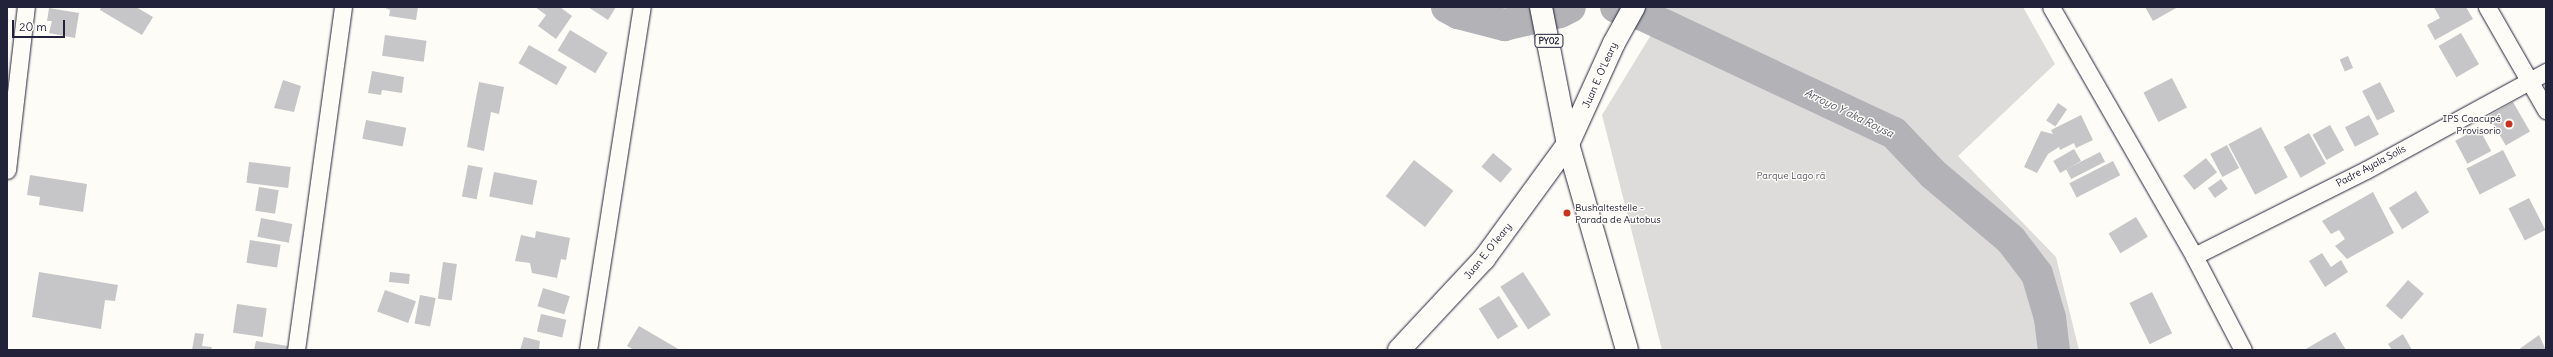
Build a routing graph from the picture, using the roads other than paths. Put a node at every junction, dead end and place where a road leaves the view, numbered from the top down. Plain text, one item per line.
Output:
1 (26, 7) edge
2 (343, 7) edge
3 (642, 7) edge
4 (1541, 7) edge
5 (1634, 7) edge
6 (2051, 7) edge
7 (2488, 7) edge
8 (2546, 72) edge
9 (2528, 82) junction
10 (2546, 110) edge
11 (10, 115) edge
12 (1568, 144) junction
13 (7, 170) edge
14 (2194, 256) junction
15 (296, 350) edge
16 (588, 350) edge
17 (1399, 350) edge
18 (1626, 350) edge
19 (2243, 350) edge

1 - 11 street
2 - 15 street
3 - 16 street
4 - 12 street, PY02
5 - 12 street, Juan E. O'Leary
6 - 14 street
7 - 9 street
8 - 9 street, Padre Ayala Solís
9 - 10 street
9 - 14 street, Padre Ayala Solís
11 - 13 street
12 - 17 street, Juan E. O´leary
12 - 18 street, PY02
14 - 19 street

